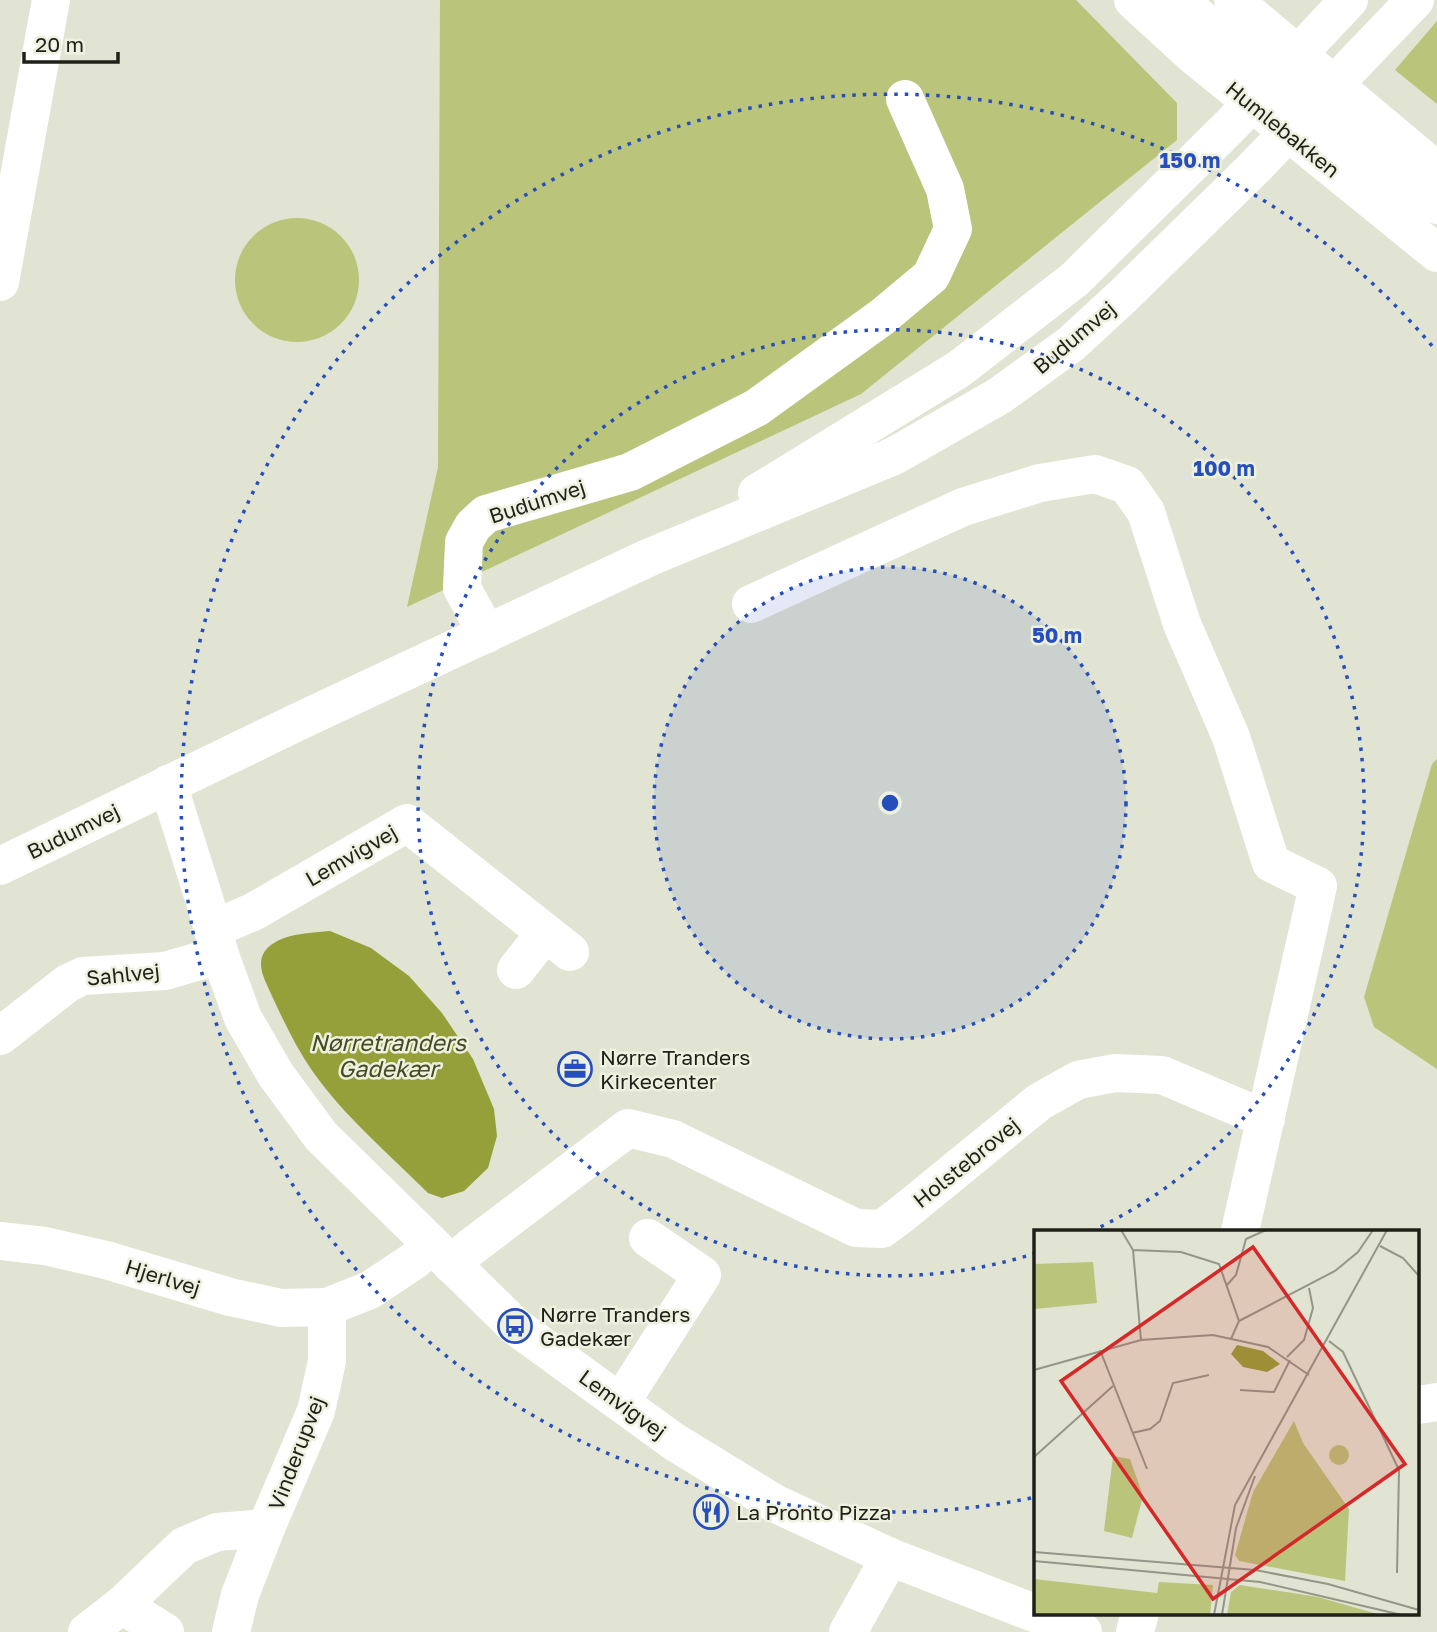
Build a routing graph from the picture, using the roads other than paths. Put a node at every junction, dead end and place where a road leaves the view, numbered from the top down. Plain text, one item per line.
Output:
1 (51, 0) edge
2 (1133, 0) edge
3 (1179, 0) edge
4 (1233, 0) edge
5 (1349, 0) edge
6 (1415, 0) edge
7 (1275, 79) junction
8 (1334, 85) junction
9 (905, 99) dead end
10 (1297, 124) junction
11 (1437, 171) edge
12 (1437, 205) edge
13 (1437, 253) edge
14 (0, 282) edge
15 (650, 558) junction
16 (751, 604) dead end
17 (487, 634) junction
18 (168, 784) junction
19 (0, 866) edge
20 (217, 942) junction
21 (516, 970) dead end
22 (0, 1036) edge
23 (1266, 1119) junction
24 (1240, 1230) edge
25 (648, 1238) dead end
26 (0, 1241) edge
27 (441, 1255) junction
28 (327, 1307) junction
29 (621, 1402) junction
30 (266, 1528) junction
31 (890, 1557) junction
32 (122, 1605) junction
33 (1034, 1613) edge
34 (1037, 1614) edge
35 (1140, 1614) edge
36 (88, 1632) edge
37 (165, 1632) edge
38 (231, 1632) edge
39 (848, 1632) edge
40 (1083, 1632) edge
41 (1135, 1632) edge

1 - 14 street
2 - 7 street, Humlebakken
3 - 7 street
4 - 7 street, Humlebakken
5 - 7 street, Budumvej
6 - 8 street, Budumvej
7 - 8 street, Humlebakken
7 - 10 street, Humlebakken
7 - 15 street, Budumvej
8 - 10 street, Budumvej
8 - 11 street, Humlebakken
9 - 17 street, Budumvej
10 - 12 street
10 - 13 street, Humlebakken
10 - 15 street, Budumvej
15 - 17 street, Budumvej
16 - 23 street
17 - 18 street, Budumvej
18 - 19 street, Budumvej
18 - 20 street, Lemvigvej
20 - 21 street, Lemvigvej
20 - 22 street, Sahlvej
20 - 27 street, Lemvigvej
23 - 24 street
23 - 27 street, Holstebrovej
25 - 29 street
26 - 28 street, Hjerlvej
27 - 28 street
27 - 29 street, Lemvigvej
28 - 30 street, Vinderupvej
29 - 31 street, Lemvigvej
30 - 32 street
30 - 38 street, Vinderupvej
31 - 33 street, Lemvigvej
31 - 39 street
32 - 36 street
32 - 37 street
34 - 40 street, Lemvigvej
35 - 41 street

